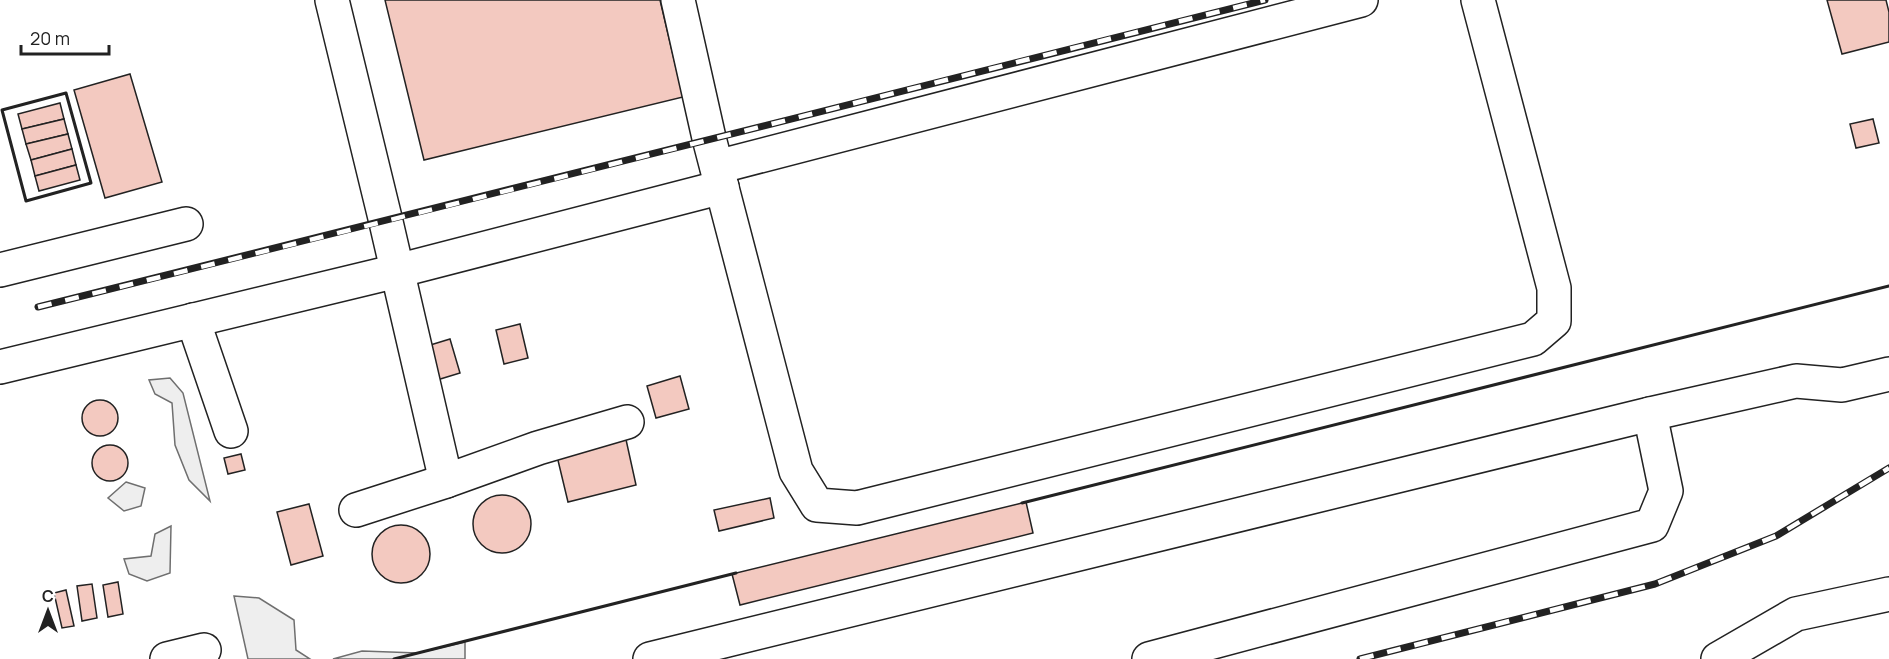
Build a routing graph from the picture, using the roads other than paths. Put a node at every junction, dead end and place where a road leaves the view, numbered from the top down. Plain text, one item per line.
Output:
1 (332, 0) edge
2 (678, 0) edge
3 (1361, 0) edge
4 (1478, 0) edge
5 (720, 177) junction
6 (186, 224) dead end
7 (0, 270) edge
8 (397, 270) junction
9 (194, 320) junction
10 (0, 367) edge
11 (1889, 374) edge
12 (1650, 414) junction
13 (627, 422) dead end
14 (231, 431) dead end
15 (446, 481) junction
16 (356, 510) dead end
17 (1889, 594) edge
18 (204, 650) dead end
19 (167, 659) edge
20 (650, 659) edge
21 (1149, 659) edge
22 (1718, 659) edge

1 - 8 lane
2 - 5 lane
3 - 5 lane
4 - 5 lane
5 - 8 lane
6 - 7 lane
8 - 9 lane
8 - 15 lane
9 - 10 lane
9 - 14 lane
11 - 12 lane
12 - 20 lane
12 - 21 lane
13 - 15 lane
15 - 16 lane
17 - 22 lane
18 - 19 lane

